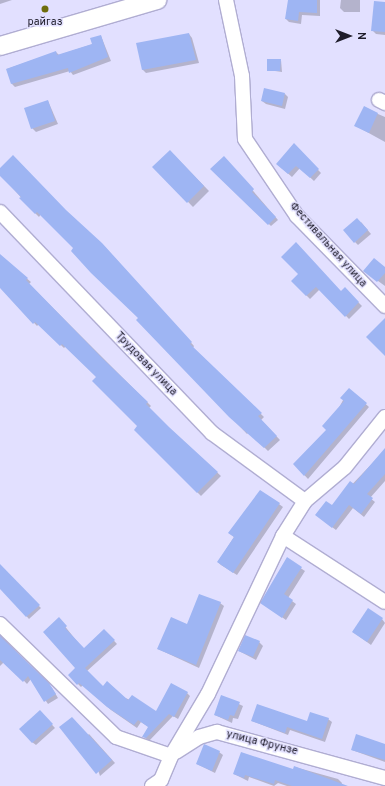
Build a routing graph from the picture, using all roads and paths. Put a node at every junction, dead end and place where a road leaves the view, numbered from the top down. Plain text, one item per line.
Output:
1 (157, 0) edge
2 (226, 0) edge
3 (0, 46) edge
4 (0, 212) edge
5 (385, 306) edge
6 (385, 417) edge
7 (306, 501) junction
8 (283, 536) junction
9 (385, 602) edge
10 (0, 624) edge
11 (171, 756) junction
12 (385, 778) edge
13 (152, 786) edge

1 - 3 street
2 - 5 street, Фестивальная улица
4 - 7 street, Трудовая улица
6 - 7 street
7 - 8 street
8 - 9 street
8 - 11 street
10 - 11 street
11 - 12 street, улица Фрунзе
11 - 13 street

